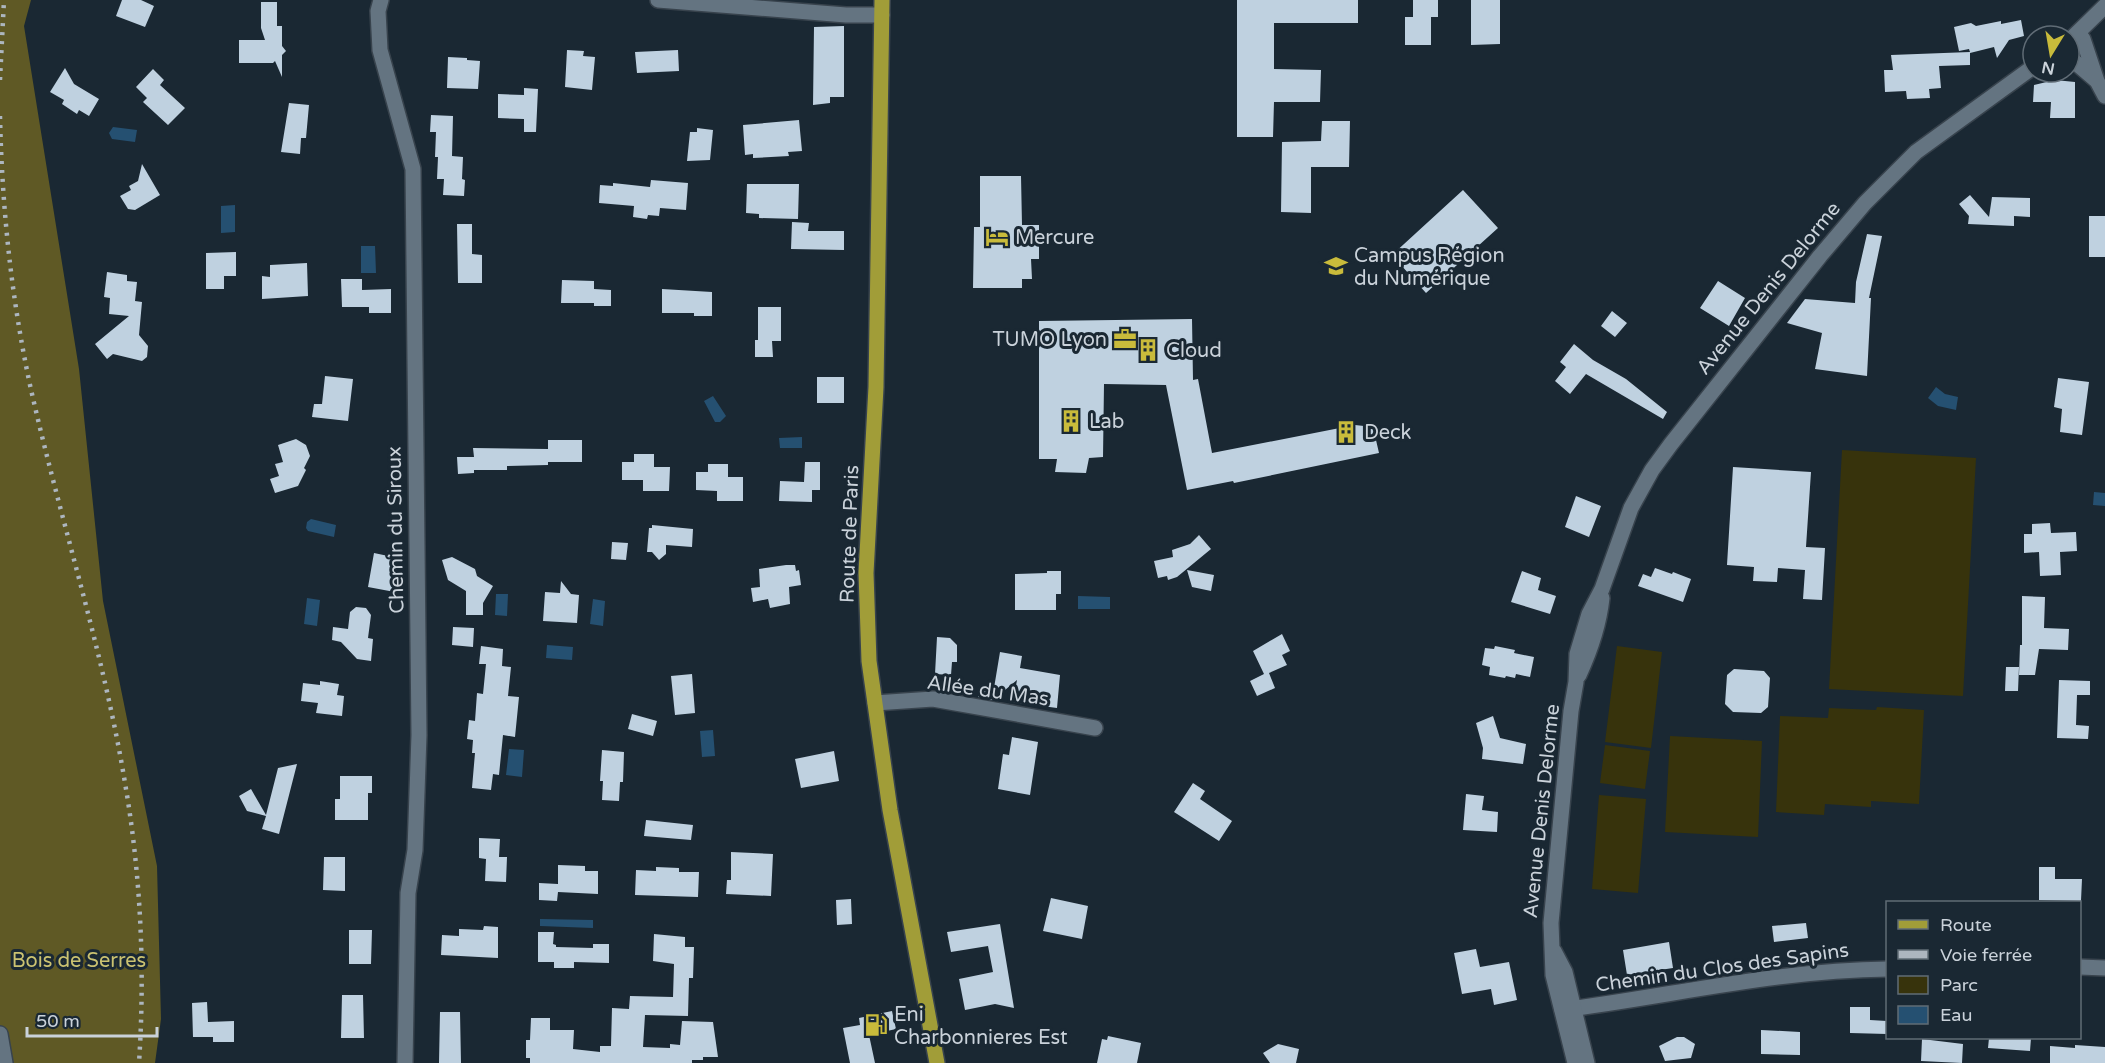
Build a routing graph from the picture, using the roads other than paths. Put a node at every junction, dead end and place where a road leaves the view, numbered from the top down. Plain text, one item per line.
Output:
1 (381, 0) edge
2 (657, 0) edge
3 (2105, 6) edge
4 (882, 8) edge
5 (2081, 29) edge
6 (2081, 39) edge
7 (2081, 67) edge
8 (2021, 76) edge
9 (2097, 81) junction
10 (2105, 96) edge
11 (875, 703) junction
12 (1095, 728) dead end
13 (2081, 967) edge
14 (2105, 968) edge
15 (1886, 969) edge
16 (1568, 1010) junction
17 (0, 1034) edge
18 (5, 1063) edge
19 (405, 1063) edge
20 (937, 1063) edge
21 (1575, 1063) edge
22 (1587, 1063) edge

1 - 19 street, Chemin du Siroux
2 - 4 street
3 - 5 street
4 - 11 main road, Route de Paris
6 - 9 street
7 - 9 street
8 - 16 street, Avenue Denis Delorme
9 - 10 street
11 - 12 street, Allée du Mas
11 - 20 main road, Route de Paris
13 - 14 street
15 - 16 street, Chemin du Clos des Sapins
16 - 21 street, Avenue Denis Delorme
16 - 22 street, Avenue Denis Delorme
17 - 18 street

